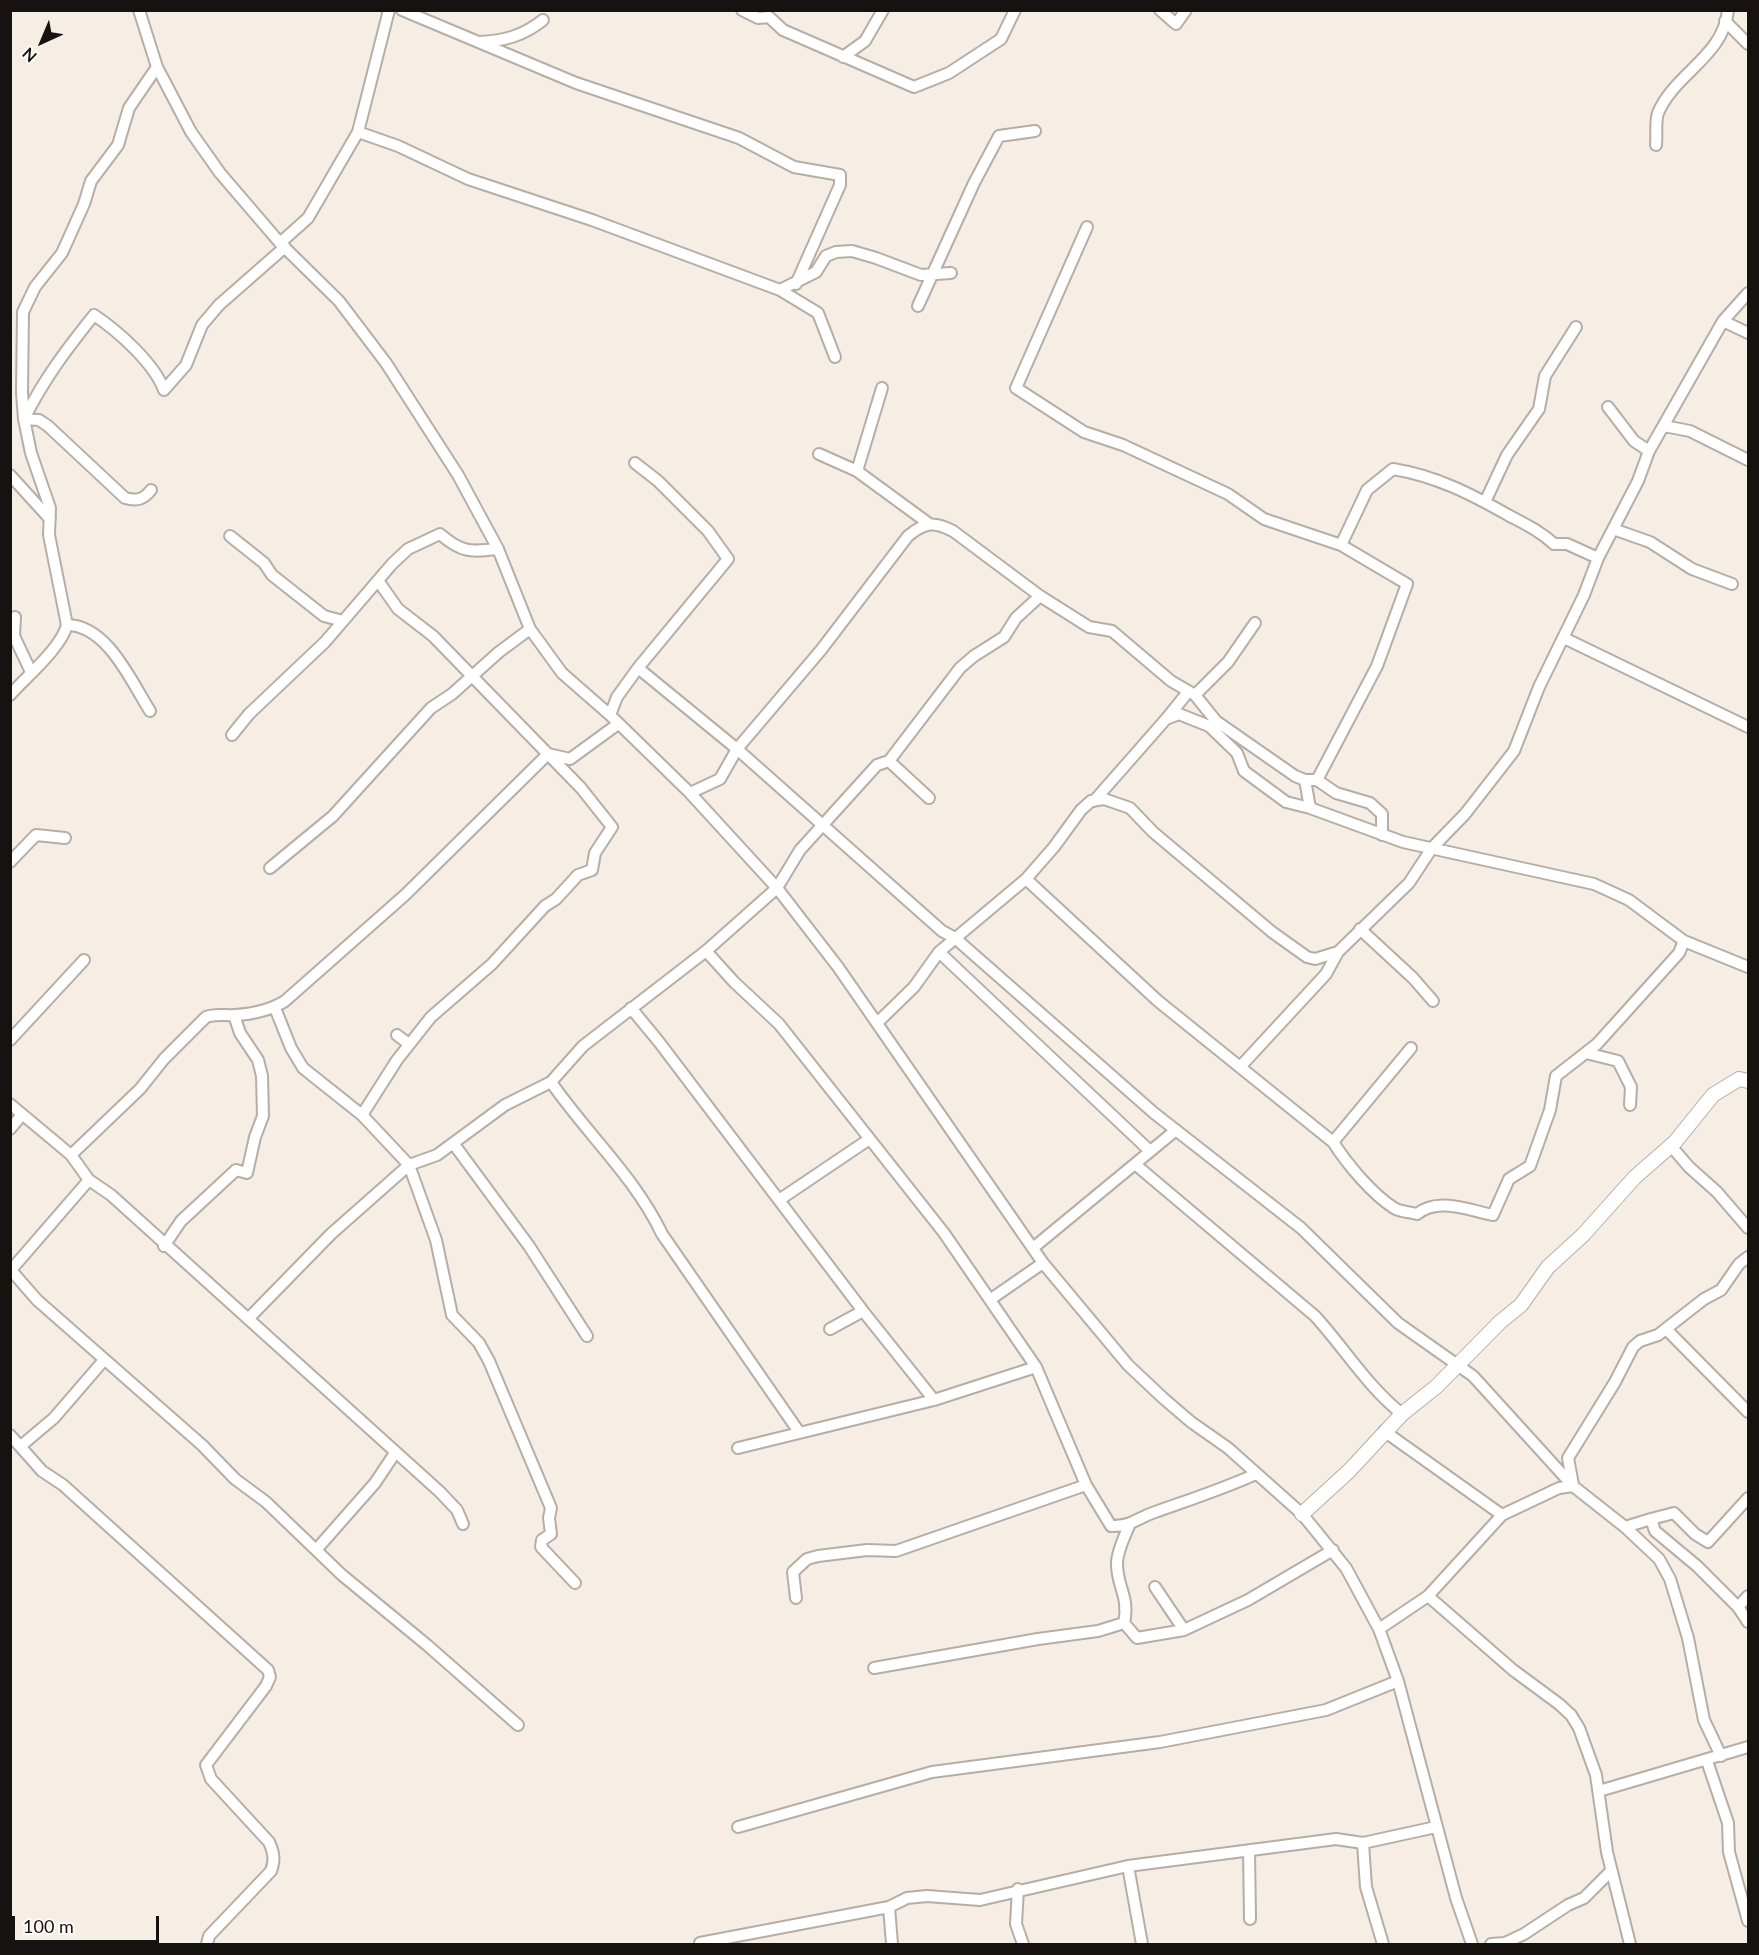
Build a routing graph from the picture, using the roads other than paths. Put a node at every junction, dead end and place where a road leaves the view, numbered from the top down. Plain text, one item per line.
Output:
1 (139, 10) edge
2 (389, 10) edge
3 (402, 10) edge
4 (742, 10) edge
5 (883, 10) edge
6 (1014, 10) edge
7 (1160, 10) edge
8 (1186, 10) edge
9 (1726, 16) edge
10 (543, 20) dead end
11 (477, 42) junction
12 (1749, 44) edge
13 (843, 57) junction
14 (157, 67) junction
15 (1035, 131) dead end
16 (358, 132) junction
17 (1656, 145) dead end
18 (1087, 227) dead end
19 (283, 245) junction
20 (934, 273) junction
21 (951, 273) dead end
22 (796, 284) junction
23 (780, 290) junction
24 (1749, 293) edge
25 (918, 306) dead end
26 (1723, 321) junction
27 (1576, 327) dead end
28 (1749, 333) edge
29 (835, 357) dead end
30 (882, 388) dead end
31 (1608, 407) dead end
32 (24, 419) junction
33 (1664, 426) junction
34 (1649, 451) junction
35 (819, 454) dead end
36 (1749, 460) edge
37 (635, 463) dead end
38 (857, 471) junction
39 (10, 475) edge
40 (150, 490) dead end
41 (1485, 502) junction
42 (50, 519) junction
43 (928, 523) junction
44 (1613, 529) junction
45 (230, 536) dead end
46 (1341, 545) junction
47 (498, 549) junction
48 (1598, 558) junction
49 (379, 582) junction
50 (1732, 584) dead end
51 (1040, 596) junction
52 (15, 616) dead end
53 (343, 621) junction
54 (1255, 623) dead end
55 (66, 625) junction
56 (530, 629) junction
57 (1563, 638) junction
58 (638, 668) junction
59 (31, 672) junction
60 (471, 678) junction
61 (1191, 693) junction
62 (10, 695) edge
63 (150, 711) dead end
64 (610, 715) junction
65 (1166, 719) junction
66 (618, 724) junction
67 (1749, 727) edge
68 (232, 735) dead end
69 (737, 749) junction
70 (548, 754) junction
71 (890, 761) junction
72 (1305, 780) junction
73 (1317, 780) junction
74 (690, 793) junction
75 (929, 798) dead end
76 (1094, 801) junction
77 (1310, 808) junction
78 (824, 826) junction
79 (1382, 835) junction
80 (65, 838) dead end
81 (1432, 848) junction
82 (10, 862) edge
83 (270, 868) dead end
84 (1026, 879) junction
85 (777, 888) junction
86 (1360, 929) junction
87 (955, 938) junction
88 (1684, 941) junction
89 (706, 951) junction
90 (939, 952) junction
91 (1338, 952) junction
92 (84, 960) dead end
93 (1749, 967) edge
94 (1433, 1001) dead end
95 (275, 1008) junction
96 (631, 1008) junction
97 (234, 1016) junction
98 (877, 1023) junction
99 (397, 1035) dead end
100 (10, 1040) edge
101 (409, 1044) junction
102 (1411, 1048) dead end
103 (1586, 1053) junction
104 (1240, 1067) junction
105 (1749, 1081) edge
106 (551, 1082) junction
107 (10, 1104) edge
108 (1630, 1105) dead end
109 (362, 1115) junction
110 (21, 1116) junction
111 (10, 1129) edge
112 (1176, 1130) junction
113 (868, 1140) junction
114 (453, 1143) junction
115 (1333, 1143) junction
116 (1671, 1146) junction
117 (1150, 1151) junction
118 (71, 1155) junction
119 (409, 1165) junction
120 (1136, 1165) junction
121 (89, 1180) junction
122 (779, 1200) junction
123 (1749, 1228) edge
124 (164, 1246) junction
125 (1033, 1248) junction
126 (1749, 1257) edge
127 (1043, 1263) junction
128 (11, 1270) edge
129 (991, 1299) junction
130 (863, 1311) junction
131 (248, 1319) junction
132 (830, 1329) dead end
133 (1666, 1329) junction
134 (587, 1336) dead end
135 (104, 1360) junction
136 (1457, 1365) junction
137 (1035, 1367) junction
138 (934, 1400) junction
139 (1749, 1412) edge
140 (1401, 1414) junction
141 (1384, 1431) junction
142 (799, 1432) junction
143 (10, 1435) edge
144 (22, 1445) junction
145 (738, 1449) dead end
146 (395, 1453) junction
147 (1256, 1474) junction
148 (1086, 1485) junction
149 (1573, 1486) junction
150 (1749, 1498) edge
151 (1302, 1514) junction
152 (1502, 1515) junction
153 (1651, 1520) junction
154 (464, 1524) dead end
155 (1129, 1526) junction
156 (1625, 1527) junction
157 (316, 1550) junction
158 (1332, 1550) junction
159 (574, 1583) dead end
160 (1155, 1587) dead end
161 (1428, 1596) junction
162 (1749, 1596) edge
163 (796, 1598) dead end
164 (1738, 1607) junction
165 (1749, 1622) edge
166 (1124, 1623) junction
167 (1379, 1629) junction
168 (1184, 1630) junction
169 (874, 1668) dead end
170 (1398, 1681) junction
171 (518, 1725) dead end
172 (1749, 1747) edge
173 (1721, 1756) junction
174 (1707, 1761) junction
175 (1599, 1791) junction
176 (738, 1827) dead end
177 (1436, 1827) junction
178 (1363, 1843) junction
179 (1249, 1850) junction
180 (1128, 1866) junction
181 (1611, 1871) junction
182 (1018, 1889) junction
183 (889, 1906) junction
184 (1251, 1919) dead end
185 (1749, 1921) edge
186 (700, 1943) edge
187 (207, 1944) edge
188 (892, 1944) edge
189 (1023, 1944) edge
190 (1142, 1944) edge
191 (1383, 1944) edge
192 (1472, 1944) edge
193 (1491, 1944) edge
194 (1629, 1944) edge

1 - 14 street
2 - 16 street
3 - 11 street
4 - 13 street
5 - 13 street
6 - 13 street
7 - 8 street
9 - 12 street
9 - 17 street
10 - 11 street
11 - 22 street
14 - 19 street
14 - 32 street
15 - 20 street
16 - 19 street
16 - 23 street
18 - 46 street
19 - 32 street
19 - 47 street
20 - 21 street
20 - 22 street
20 - 25 street
22 - 23 street
23 - 29 street
24 - 26 street
26 - 28 street
26 - 33 street
27 - 41 street
30 - 38 street
31 - 34 street
32 - 40 street
32 - 42 street
33 - 34 street
33 - 36 street
34 - 44 street
35 - 38 street
37 - 58 street
38 - 43 street
39 - 42 street
41 - 46 street
41 - 48 street
42 - 55 street
43 - 51 street
43 - 69 street
44 - 48 street
44 - 50 street
45 - 53 street
46 - 73 street
47 - 49 street
47 - 56 street
48 - 57 street
49 - 53 street
49 - 60 street
51 - 61 street
51 - 71 street
52 - 59 street
53 - 68 street
54 - 61 street
55 - 59 street
55 - 63 street
56 - 60 street
56 - 64 street
57 - 67 street
57 - 81 street
58 - 64 street
58 - 69 street
59 - 62 street
60 - 70 street
60 - 83 street
61 - 65 street
61 - 72 street
64 - 66 street
65 - 76 street
65 - 77 street
66 - 70 street
66 - 74 street
69 - 74 street
69 - 78 street
70 - 95 street
70 - 101 street
71 - 75 street
71 - 78 street
72 - 73 street
72 - 77 street
73 - 79 street
74 - 85 street
76 - 84 street
76 - 91 street
77 - 79 street
78 - 85 street
78 - 87 street
79 - 81 street
80 - 82 street
81 - 86 street
81 - 88 street
84 - 87 street
84 - 104 street
85 - 89 street
85 - 98 street
86 - 91 street
86 - 94 street
87 - 90 street
87 - 112 street
88 - 93 street
88 - 103 street
89 - 96 street
89 - 113 street
90 - 98 street
90 - 117 street
91 - 104 street
92 - 100 street
95 - 97 street
95 - 109 street
96 - 106 street
96 - 122 street
97 - 118 street
97 - 124 street
98 - 125 street
99 - 101 street
101 - 109 street
102 - 115 street
103 - 108 street
103 - 115 street
104 - 115 street
105 - 116 street
106 - 114 street
106 - 142 street
107 - 110 street
109 - 119 street
110 - 111 street
110 - 118 street
112 - 117 street
112 - 136 street
113 - 122 street
113 - 129 street
114 - 119 street
114 - 134 street
116 - 123 street
116 - 136 street
117 - 120 street
118 - 121 street
119 - 131 street
119 - 159 street
120 - 125 street
120 - 140 street
121 - 124 street
121 - 128 street
122 - 130 street
124 - 131 street
125 - 127 street
126 - 133 street
127 - 129 street
127 - 147 street
128 - 135 street
129 - 137 street
130 - 132 street
130 - 138 street
131 - 146 street
133 - 139 street
133 - 149 street
135 - 144 street
135 - 157 street
136 - 140 street
136 - 149 street
137 - 138 street
137 - 148 street
138 - 142 street
140 - 141 street
141 - 151 street
141 - 152 street
142 - 145 street
143 - 144 street
144 - 187 street
146 - 154 street
146 - 157 street
147 - 151 street
147 - 155 street
148 - 155 street
148 - 163 street
149 - 152 street
149 - 156 street
150 - 153 street
151 - 158 street
152 - 161 street
153 - 156 street
153 - 164 street
155 - 166 street
156 - 173 street
157 - 171 street
158 - 167 street
158 - 168 street
160 - 168 street
161 - 167 street
161 - 175 street
162 - 164 street
164 - 165 street
166 - 168 street
166 - 169 street
167 - 170 street
170 - 176 street
170 - 177 street
172 - 173 street
173 - 174 street
174 - 175 street
174 - 185 street
175 - 181 street
177 - 178 street
177 - 192 street
178 - 179 street
178 - 191 street
179 - 180 street
179 - 184 street
180 - 182 street
180 - 190 street
181 - 193 street
181 - 194 street
182 - 183 street
182 - 189 street
183 - 186 street
183 - 188 street

